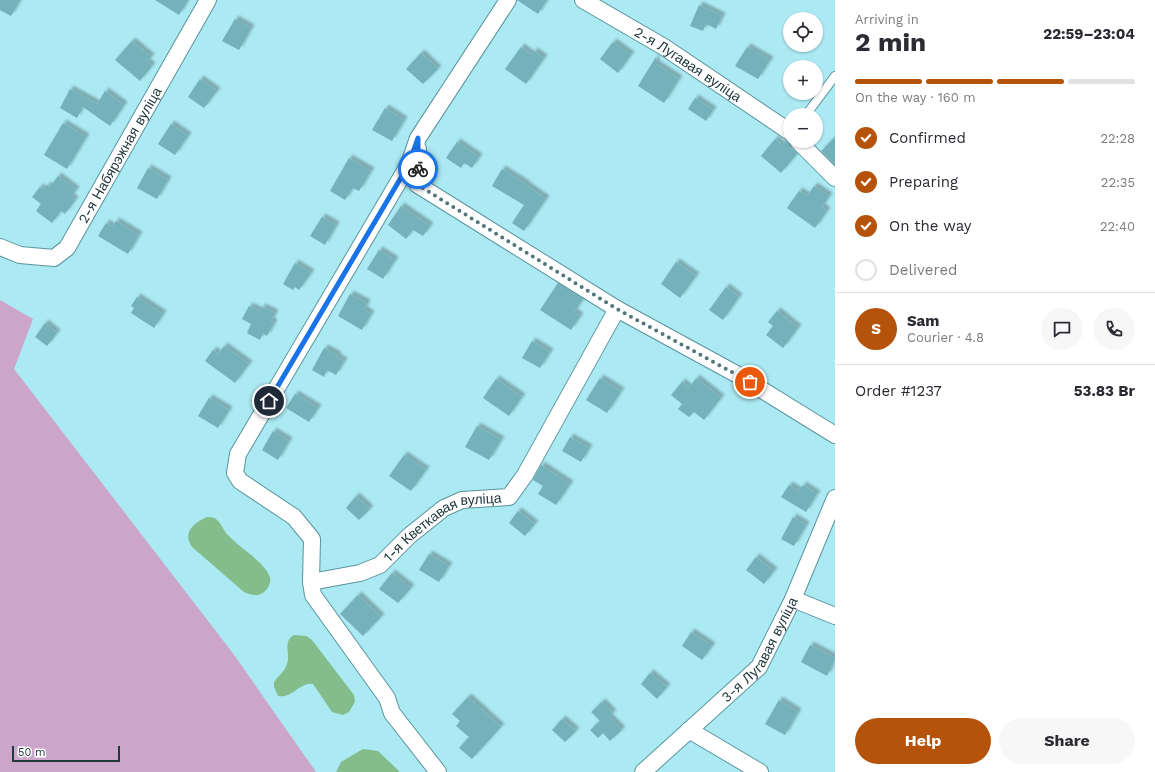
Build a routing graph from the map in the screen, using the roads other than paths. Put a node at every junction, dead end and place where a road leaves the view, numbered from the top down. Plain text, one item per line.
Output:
1 (208, 0) edge
2 (508, 0) edge
3 (583, 0) edge
4 (835, 76) edge
5 (811, 108) edge
6 (783, 127) edge
7 (418, 138) junction
8 (805, 148) edge
9 (835, 178) edge
10 (0, 247) edge
11 (617, 309) junction
12 (835, 435) edge
13 (835, 498) edge
14 (311, 582) junction
15 (793, 599) junction
16 (835, 616) edge
17 (689, 730) junction
18 (438, 772) edge
19 (643, 772) edge
20 (760, 772) edge

1 - 10 street, 2-я Набярэжная вуліца
2 - 7 street
3 - 6 street, 2-я Лугавая вуліца
4 - 5 lane
7 - 11 street
7 - 14 street
8 - 9 street
11 - 12 street
11 - 14 street, 1-я Кветкавая вуліца
13 - 15 street, 3-я Лугавая вуліца
14 - 18 street
15 - 16 street
15 - 17 street, 3-я Лугавая вуліца
17 - 19 street, 3-я Лугавая вуліца
17 - 20 street

